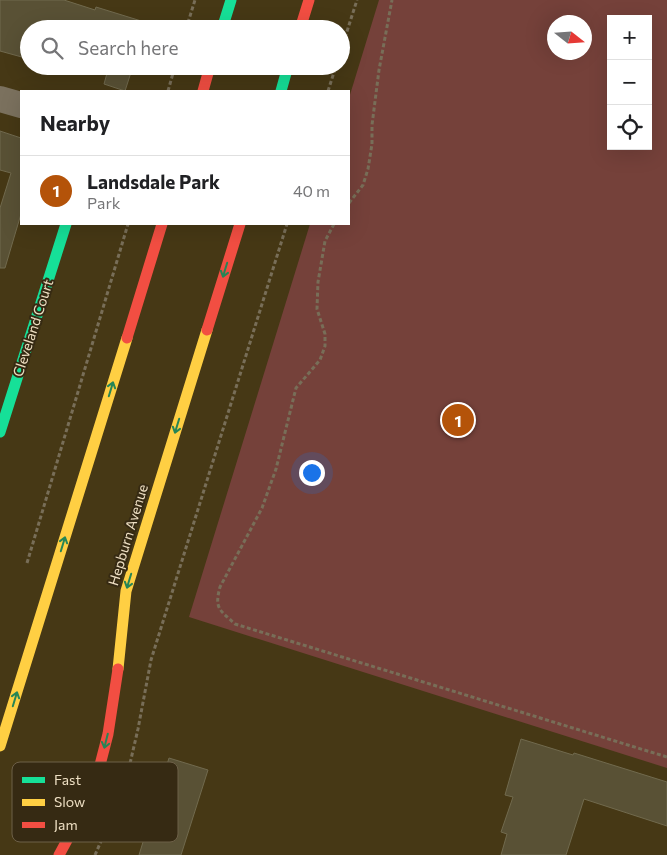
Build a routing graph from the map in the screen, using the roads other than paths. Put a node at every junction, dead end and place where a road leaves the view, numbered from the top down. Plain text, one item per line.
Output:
1 (231, 0) edge
2 (309, 0) edge
3 (225, 20) edge
4 (303, 20) edge
5 (207, 75) edge
6 (285, 75) edge
7 (203, 90) edge
8 (281, 90) edge
9 (0, 99) edge
10 (20, 105) edge
11 (66, 225) edge
12 (162, 225) edge
13 (240, 225) edge
14 (2, 420) edge
15 (0, 746) edge
16 (101, 762) edge
17 (66, 842) edge
18 (59, 855) edge

1 - 3 main road
2 - 4 main road
5 - 7 main road
6 - 8 main road
9 - 10 street
11 - 14 main road, Cleveland Court
15 -> 12 main road
13 -> 16 main road, Hepburn Avenue
17 -> 18 main road, Hepburn Avenue

